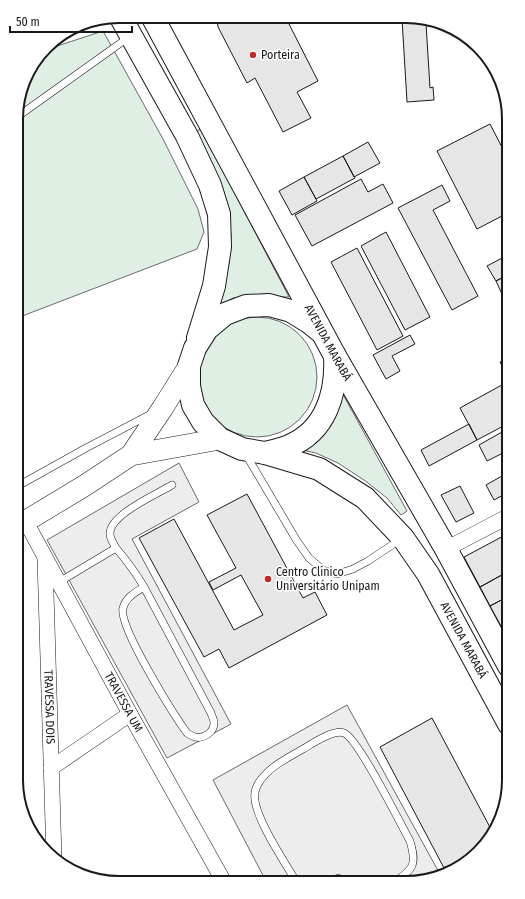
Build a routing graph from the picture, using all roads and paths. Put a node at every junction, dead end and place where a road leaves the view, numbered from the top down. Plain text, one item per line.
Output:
1 (124, 23) edge
2 (156, 23) edge
3 (131, 36) junction
4 (24, 112) edge
5 (323, 333) junction
6 (335, 356) junction
7 (192, 357) junction
8 (162, 409) junction
9 (220, 439) junction
10 (242, 449) junction
11 (265, 453) junction
12 (131, 455) junction
13 (23, 483) edge
14 (172, 485) dead end
15 (502, 520) edge
16 (23, 523) edge
17 (23, 527) edge
18 (403, 538) junction
19 (116, 548) junction
20 (446, 549) junction
21 (45, 556) junction
22 (59, 582) junction
23 (144, 587) junction
24 (502, 653) edge
25 (502, 711) edge
26 (130, 714) junction
27 (51, 768) junction
28 (54, 850) edge
29 (221, 876) edge
30 (293, 876) edge
31 (404, 876) edge

1 - 3 main road
2 - 5 main road, AVENIDA MARABÁ
3 - 4 lane
3 - 7 main road
5 - 6 main road, AVENIDA MARABÁ
5 - 7 main road
6 - 11 main road
6 - 20 main road, AVENIDA MARABÁ
7 - 8 street
7 - 9 main road
8 - 12 street
8 - 13 lane
9 - 10 main road, AVENIDA MARABÁ
9 - 12 street
10 - 11 main road, AVENIDA MARABÁ
10 - 18 lane
11 - 18 main road, AVENIDA MARABÁ
12 - 16 street
14 - 19 lane
15 - 20 street
17 - 21 street, TRAVESSA UM
18 - 25 main road, AVENIDA MARABÁ
19 - 22 lane
19 - 23 lane
20 - 24 main road, AVENIDA MARABÁ
21 - 22 street, TRAVESSA UM
21 - 27 street, TRAVESSA DOIS
22 - 26 street, TRAVESSA UM
23 - 23 lane
26 - 27 street
26 - 29 street, TRAVESSA UM
27 - 28 street, TRAVESSA DOIS
30 - 31 lane

